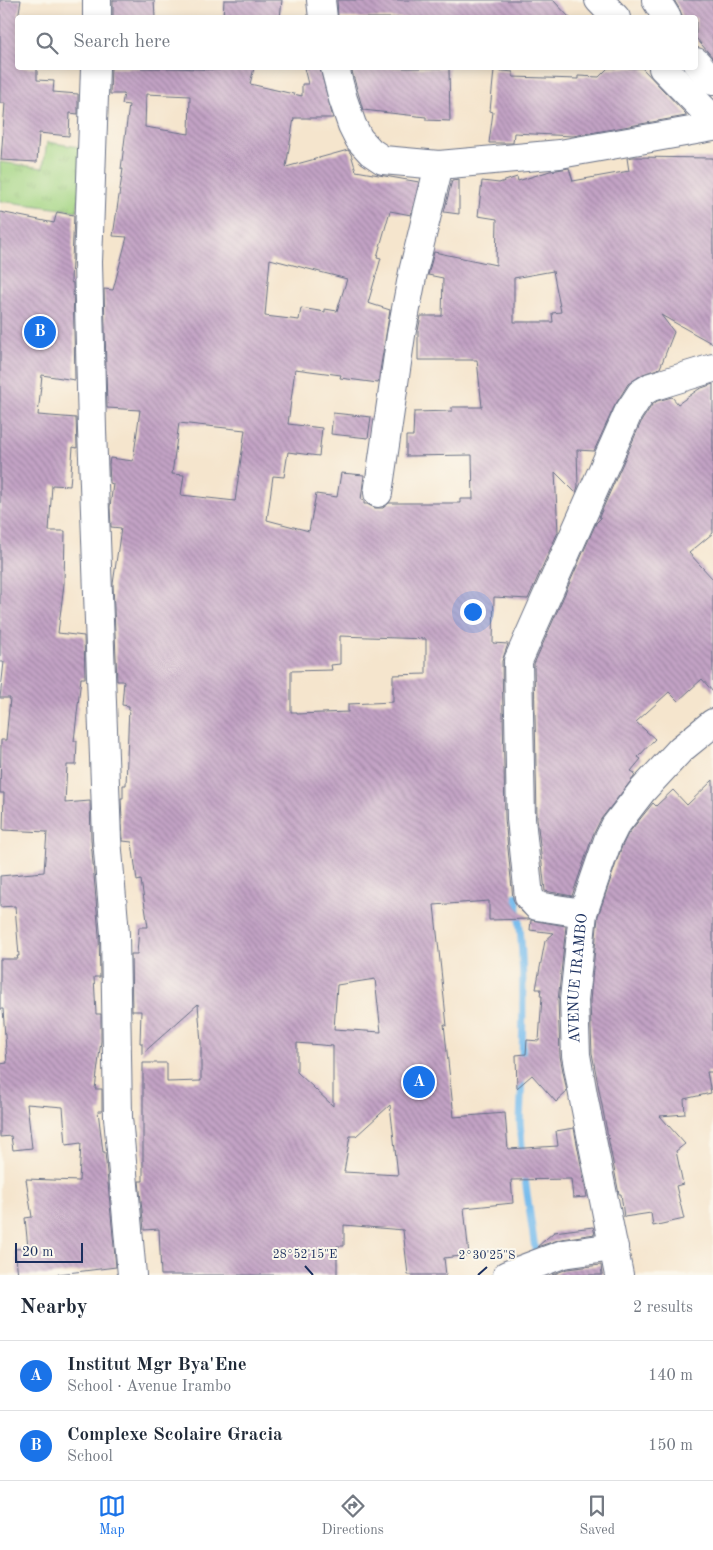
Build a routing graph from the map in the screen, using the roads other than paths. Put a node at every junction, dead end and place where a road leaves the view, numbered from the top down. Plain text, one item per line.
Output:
1 (97, 0) edge
2 (321, 0) edge
3 (599, 0) edge
4 (656, 0) edge
5 (97, 15) edge
6 (323, 15) edge
7 (613, 15) edge
8 (665, 15) edge
9 (698, 64) edge
10 (95, 70) edge
11 (336, 70) edge
12 (665, 70) edge
13 (713, 81) edge
14 (713, 117) edge
15 (713, 127) edge
16 (439, 165) junction
17 (713, 368) edge
18 (378, 493) dead end
19 (713, 723) edge
20 (583, 913) junction
21 (614, 1247) junction
22 (132, 1275) edge
23 (507, 1275) edge
24 (619, 1275) edge

1 - 5 street
2 - 6 street
3 - 7 street
4 - 8 street
9 - 13 street
10 - 22 street
11 - 16 street
12 - 14 street
15 - 16 street
16 - 18 street
17 - 20 street
19 - 20 street, AVENUE IRAMBO
20 - 21 street, AVENUE IRAMBO
21 - 23 street
21 - 24 street, AVENUE IRAMBO

